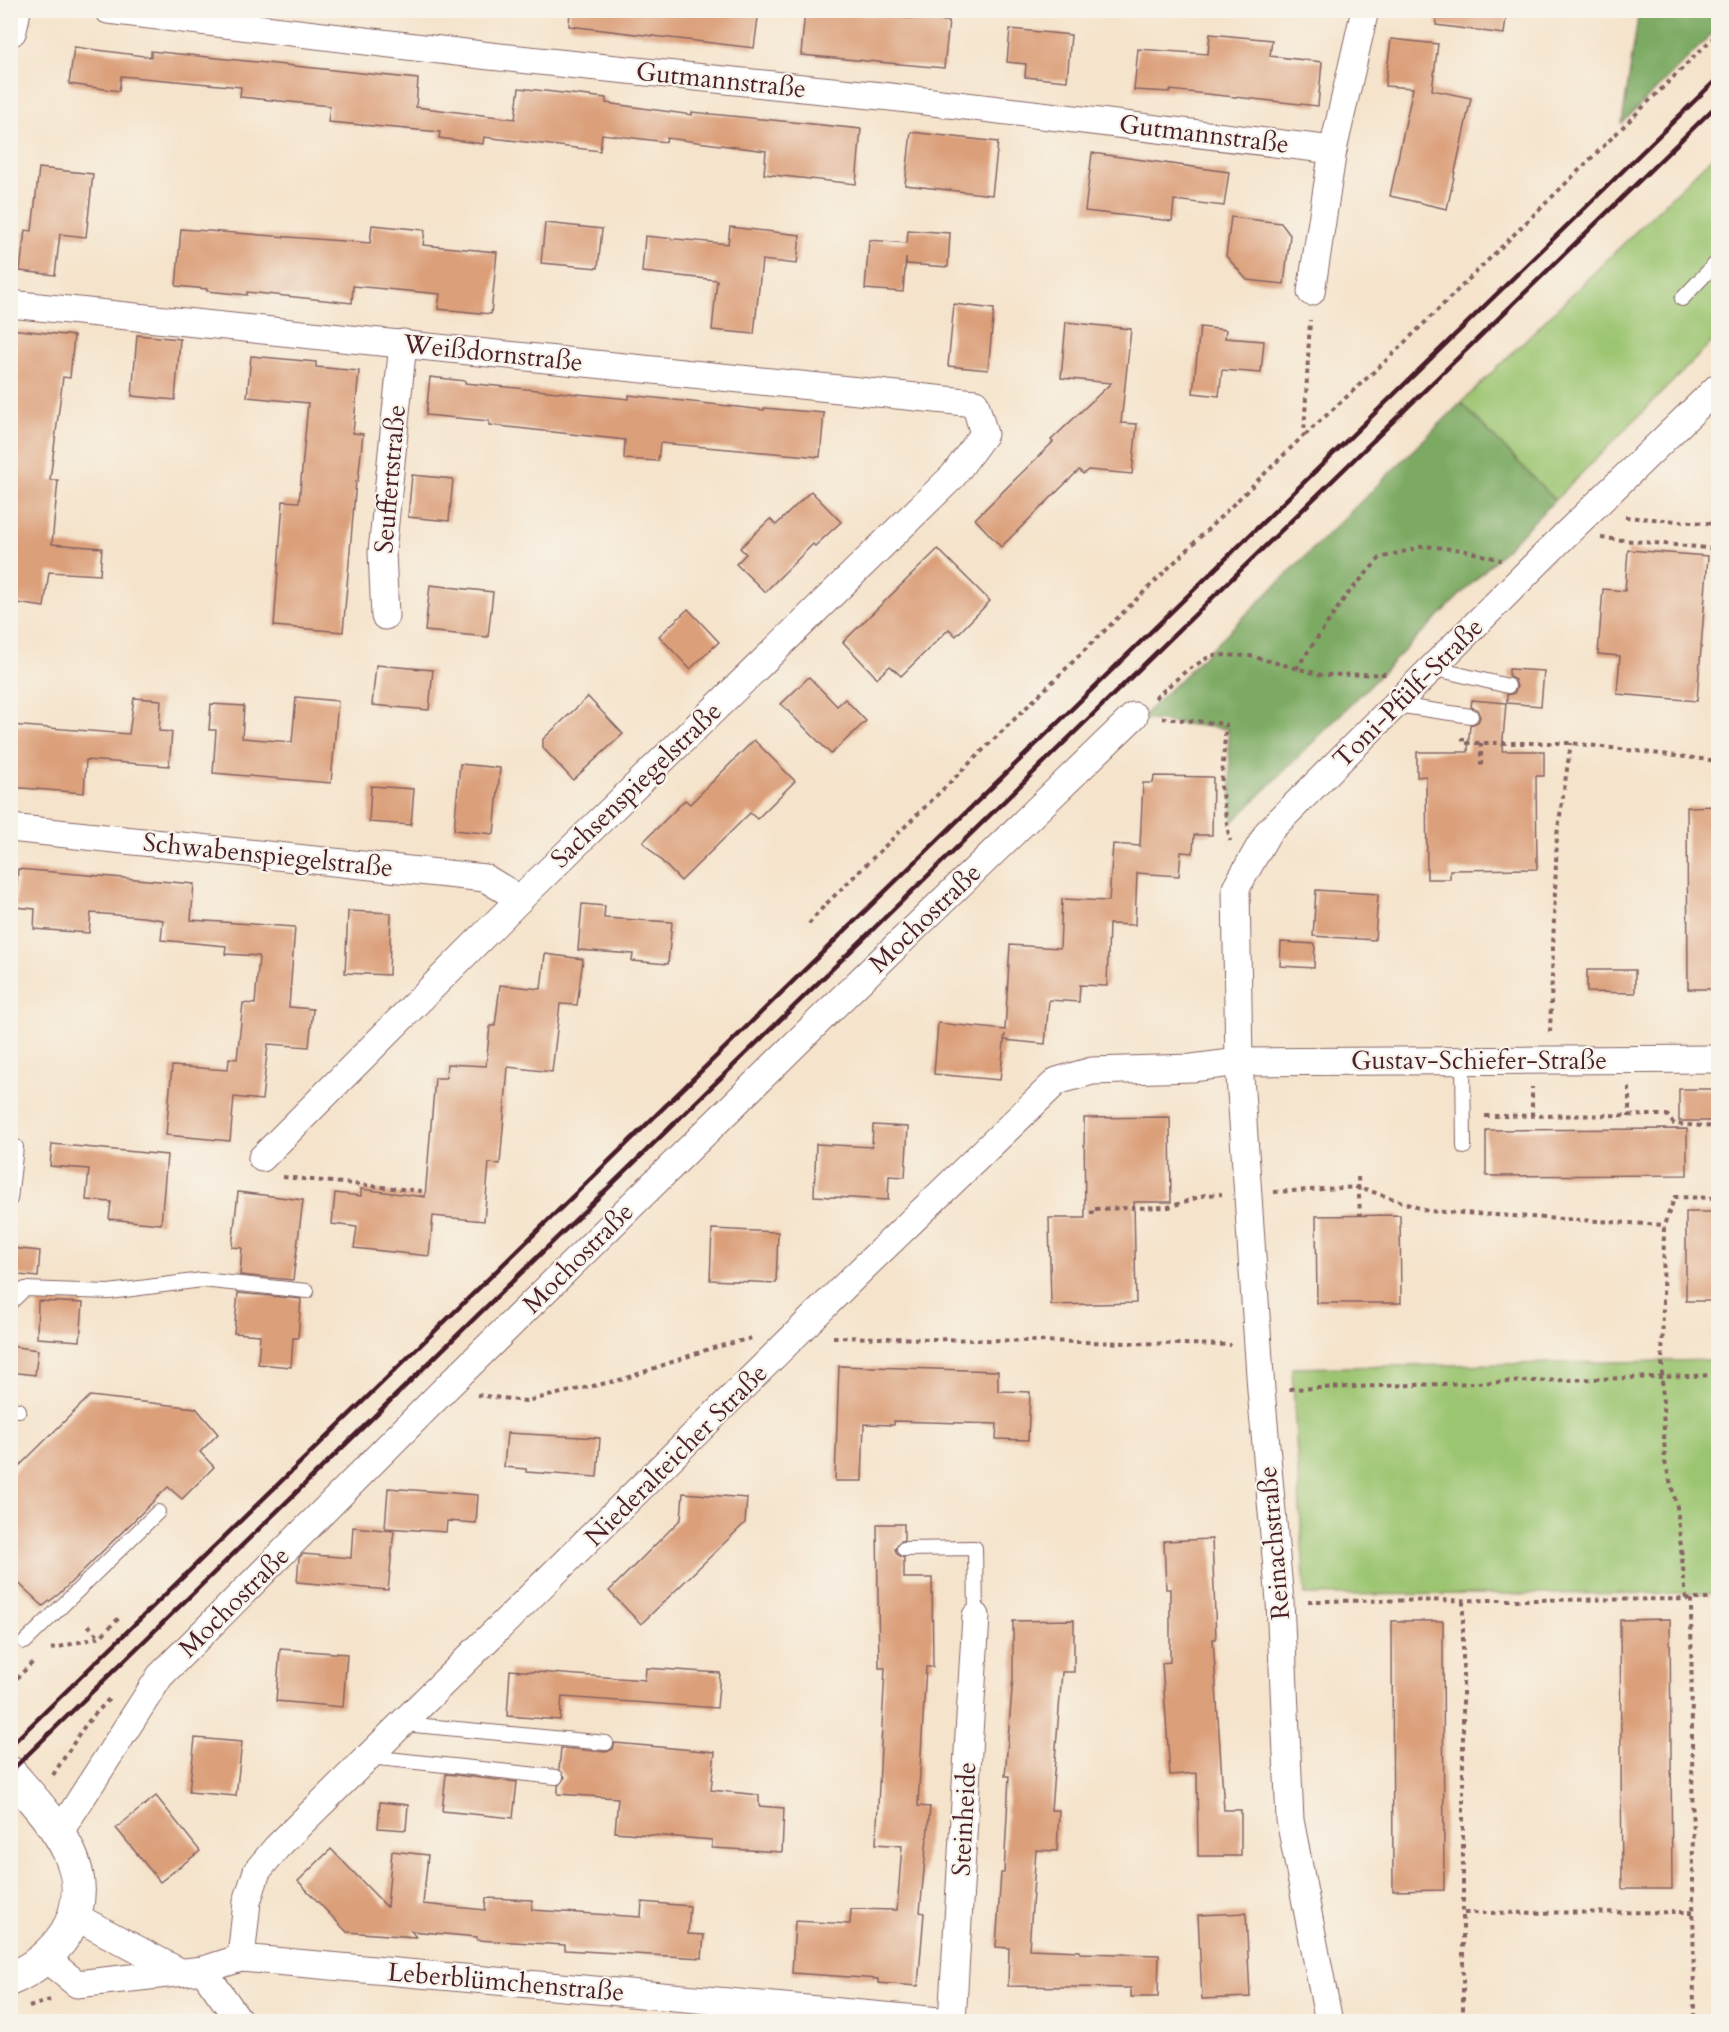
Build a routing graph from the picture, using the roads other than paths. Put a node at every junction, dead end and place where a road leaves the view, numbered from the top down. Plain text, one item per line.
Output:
1 (14, 10) edge
2 (108, 10) edge
3 (1365, 10) edge
4 (10, 30) edge
5 (1333, 150) junction
6 (1719, 261) edge
7 (1311, 292) road end
8 (1682, 299) dead end
9 (10, 304) edge
10 (403, 343) junction
11 (1719, 387) edge
12 (975, 403) joint
13 (385, 616) dead end
14 (1428, 672) junction
15 (1508, 686) dead end
16 (1396, 705) junction
17 (1134, 716) road end
18 (1470, 716) dead end
19 (10, 828) edge
20 (519, 899) junction
21 (1719, 1059) edge
22 (1463, 1060) junction
23 (1239, 1062) junction
24 (10, 1146) edge
25 (1464, 1147) dead end
26 (262, 1158) road end
27 (10, 1199) edge
28 (307, 1291) dead end
29 (10, 1303) edge
30 (158, 1512) dead end
31 (904, 1550) dead end
32 (976, 1616) joint
33 (26, 1642) dead end
34 (404, 1724) junction
35 (606, 1743) dead end
36 (367, 1757) junction
37 (10, 1773) edge
38 (556, 1777) dead end
39 (59, 1833) junction
40 (76, 1917) junction
41 (45, 1958) junction
42 (241, 1958) junction
43 (192, 1971) junction
44 (10, 1979) edge
45 (240, 2022) edge
46 (952, 2022) edge
47 (1329, 2022) edge

1 - 4 main road
2 - 5 street, Gutmannstraße
3 - 5 street
5 - 7 street
6 - 8 lane
9 - 10 street, Weißdornstraße
10 - 12 street, Weißdornstraße
10 - 13 street, Seuffertstraße
11 - 14 street, Toni-Pfülf-Straße
12 - 20 street, Sachsenspiegelstraße
14 - 15 lane
14 - 16 street, Toni-Pfülf-Straße
16 - 18 lane
16 - 23 street, Toni-Pfülf-Straße
17 - 39 street, Mochostraße
19 - 20 street, Schwabenspiegelstraße
20 - 26 street, Sachsenspiegelstraße
21 - 22 street, Gustav-Schiefer-Straße
22 - 23 street, Gustav-Schiefer-Straße
22 - 25 lane
23 - 34 street, Niederalteicher Straße
23 - 47 street, Reinachstraße
24 - 27 lane
28 - 29 lane
30 - 33 lane
31 - 32 lane
32 - 46 street, Steinheide
34 - 35 lane
34 - 36 street, Niederalteicher Straße
36 - 38 lane
36 - 42 street, Niederalteicher Straße
37 - 39 main road
39 - 40 main road
40 - 41 main road
40 - 43 street
41 - 43 street
41 - 44 main road
42 - 43 street
42 - 46 street, Leberblümchenstraße
43 - 45 street

